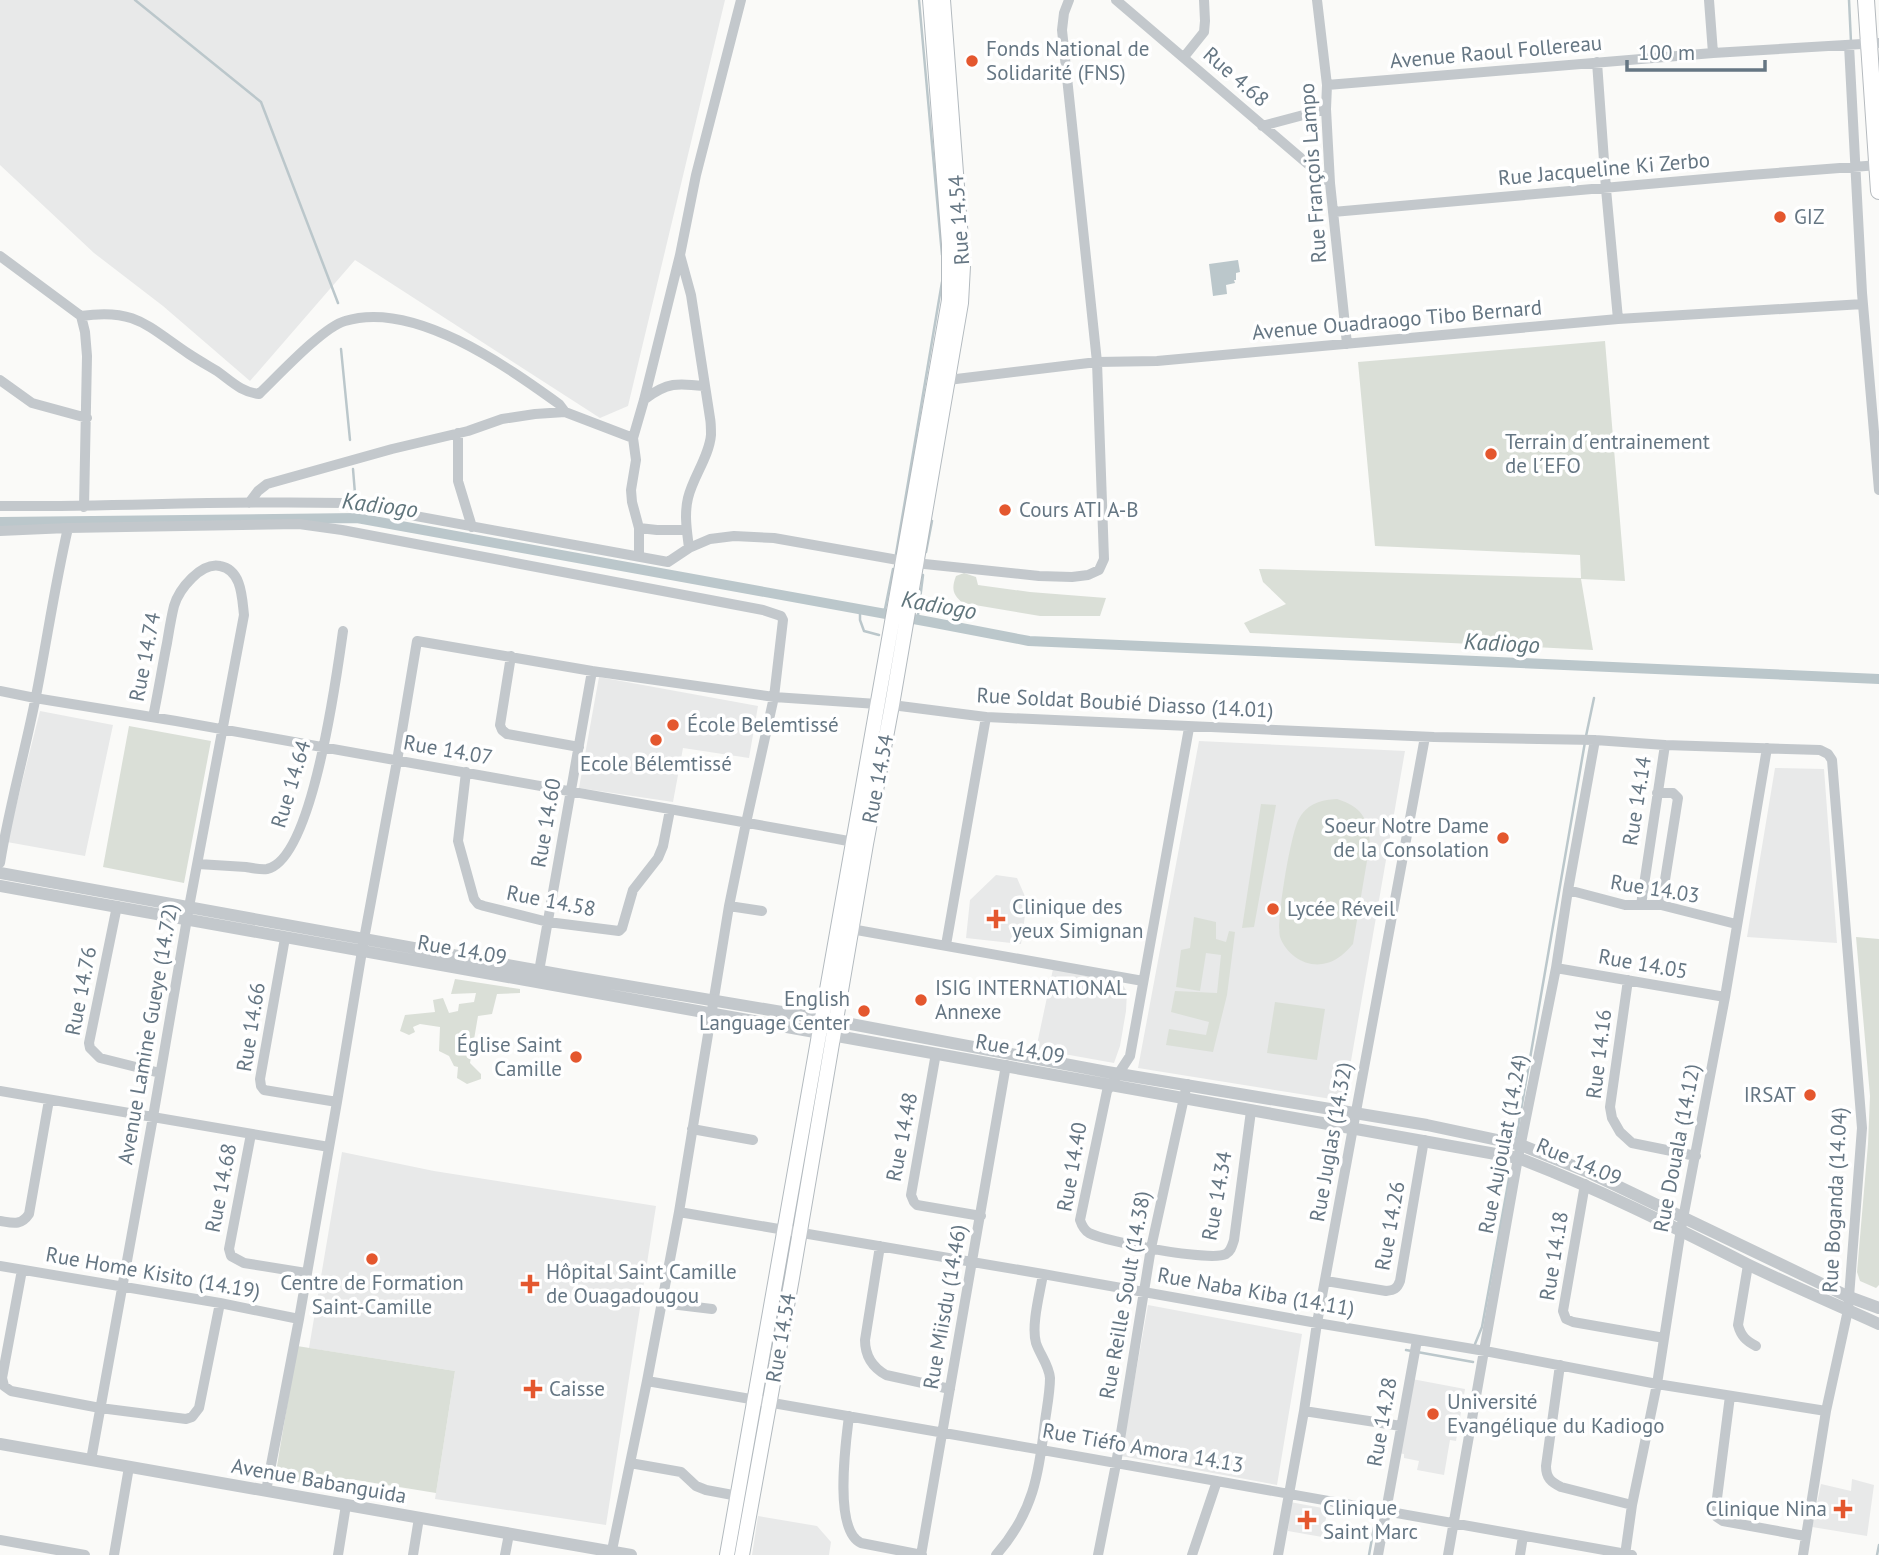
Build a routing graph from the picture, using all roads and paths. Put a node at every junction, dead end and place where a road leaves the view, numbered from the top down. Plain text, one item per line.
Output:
1 (741, 0) edge
2 (930, 0) edge
3 (943, 0) edge
4 (1069, 0) edge
5 (1116, 0) edge
6 (1204, 0) edge
7 (1317, 0) edge
8 (1709, 0) edge
9 (1866, 0) edge
10 (1874, 44) edge
11 (1849, 45) junction
12 (1713, 53) junction
13 (1184, 57) junction
14 (1597, 62) junction
15 (1327, 85) junction
16 (1326, 109) junction
17 (1262, 126) junction
18 (1878, 165) edge
19 (1854, 166) junction
20 (1331, 183) junction
21 (1606, 189) junction
22 (1879, 191) edge
23 (1333, 212) junction
24 (680, 255) junction
25 (0, 256) edge
26 (1863, 303) junction
27 (81, 316) junction
28 (1618, 319) junction
29 (1347, 344) junction
30 (1097, 362) junction
31 (941, 379) junction
32 (0, 380) edge
33 (704, 386) junction
34 (644, 400) junction
35 (565, 412) junction
36 (87, 418) junction
37 (458, 433) junction
38 (633, 438) junction
39 (1879, 490) edge
40 (249, 503) junction
41 (0, 506) edge
42 (84, 507) junction
43 (472, 527) junction
44 (68, 528) junction
45 (639, 528) junction
46 (687, 530) junction
47 (0, 531) edge
48 (689, 548) junction
49 (639, 557) junction
50 (909, 562) junction
51 (244, 615) joint
52 (343, 631) dead end
53 (511, 656) junction
54 (592, 671) junction
55 (0, 691) edge
56 (774, 697) junction
57 (35, 698) junction
58 (885, 705) junction
59 (986, 717) junction
60 (153, 718) junction
61 (1189, 728) junction
62 (221, 729) junction
63 (1424, 737) junction
64 (1595, 740) junction
65 (1665, 745) junction
66 (579, 747) junction
67 (1767, 748) junction
68 (324, 749) junction
69 (397, 761) junction
70 (1832, 761) joint
71 (466, 772) junction
72 (571, 793) junction
73 (1657, 793) junction
74 (670, 810) junction
75 (746, 823) junction
76 (853, 842) junction
77 (0, 863) edge
78 (198, 864) junction
79 (0, 873) edge
80 (0, 886) edge
81 (1567, 890) junction
82 (1641, 905) junction
83 (1661, 905) junction
84 (117, 906) junction
85 (729, 906) junction
86 (762, 911) dead end
87 (188, 913) junction
88 (548, 922) junction
89 (1736, 924) junction
90 (851, 929) junction
91 (285, 938) junction
92 (363, 945) junction
93 (946, 945) junction
94 (1556, 968) junction
95 (538, 977) junction
96 (1143, 981) junction
97 (1628, 981) junction
98 (1725, 997) junction
99 (712, 1006) junction
100 (828, 1027) junction
101 (936, 1053) junction
102 (1006, 1065) junction
103 (160, 1073) junction
104 (1118, 1074) junction
105 (1187, 1084) junction
106 (1110, 1085) junction
107 (0, 1091) edge
108 (1185, 1098) junction
109 (50, 1100) junction
110 (337, 1102) junction
111 (1251, 1111) junction
112 (1356, 1113) junction
113 (153, 1117) junction
114 (692, 1129) junction
115 (1354, 1129) junction
116 (251, 1134) junction
117 (753, 1140) dead end
118 (1424, 1140) junction
119 (329, 1147) junction
120 (1520, 1152) junction
121 (1696, 1156) junction
122 (1586, 1184) junction
123 (679, 1212) junction
124 (981, 1216) junction
125 (0, 1221) edge
126 (1682, 1223) junction
127 (793, 1231) junction
128 (880, 1246) junction
129 (1151, 1248) junction
130 (972, 1262) junction
131 (1748, 1265) junction
132 (0, 1266) edge
133 (22, 1270) junction
134 (306, 1273) junction
135 (1044, 1274) junction
136 (1326, 1281) junction
137 (122, 1286) junction
138 (1143, 1291) junction
139 (220, 1303) junction
140 (662, 1303) junction
141 (1849, 1303) junction
142 (1879, 1308) edge
143 (712, 1309) dead end
144 (299, 1319) junction
145 (1317, 1323) junction
146 (1879, 1324) edge
147 (1664, 1338) junction
148 (1417, 1340) junction
149 (1756, 1346) dead end
150 (1485, 1351) junction
151 (1560, 1365) junction
152 (647, 1381) junction
153 (1657, 1384) junction
154 (950, 1389) junction
155 (1730, 1396) junction
156 (763, 1401) junction
157 (100, 1408) junction
158 (1304, 1411) junction
159 (1826, 1411) junction
160 (849, 1416) junction
161 (1401, 1426) junction
162 (943, 1432) junction
163 (0, 1444) edge
164 (1042, 1450) junction
165 (91, 1460) junction
166 (629, 1463) junction
167 (1116, 1464) junction
168 (130, 1467) junction
169 (1217, 1481) junction
170 (266, 1491) junction
171 (1289, 1494) junction
172 (738, 1496) junction
173 (346, 1505) junction
174 (1632, 1505) junction
175 (1386, 1512) junction
176 (419, 1518) junction
177 (1453, 1524) junction
178 (509, 1534) junction
179 (1523, 1536) junction
180 (1805, 1536) junction
181 (0, 1540) edge
182 (611, 1553) edge
183 (85, 1555) edge
184 (114, 1555) edge
185 (338, 1555) edge
186 (413, 1555) edge
187 (505, 1555) edge
188 (631, 1555) edge
189 (727, 1555) edge
190 (742, 1555) edge
191 (922, 1555) edge
192 (996, 1555) edge
193 (1098, 1555) edge
194 (1192, 1555) edge
195 (1278, 1555) edge
196 (1378, 1555) edge
197 (1448, 1555) edge
198 (1520, 1555) edge
199 (1628, 1555) edge
200 (1803, 1555) edge

1 - 24 street
2 - 31 main road, Rue 14.54
3 - 31 main road, Rue 14.54
4 - 30 street
5 - 13 street, Rue 4.68
6 - 13 street
7 - 15 street, Rue François Lampo
8 - 12 street
9 - 10 main road
10 - 11 street, Avenue Raoul Follereau
10 - 18 main road
11 - 12 street, Avenue Raoul Follereau
11 - 19 street
12 - 14 street, Avenue Raoul Follereau
13 - 17 street, Rue 4.68
14 - 15 street, Avenue Raoul Follereau
14 - 21 street
15 - 16 street, Rue François Lampo
16 - 17 street
16 - 20 street, Rue François Lampo
17 - 20 street, Rue 4.68
18 - 19 street, Rue Jacqueline Ki Zerbo
18 - 22 main road
19 - 21 street, Rue Jacqueline Ki Zerbo
19 - 26 street
20 - 23 street, Rue François Lampo
21 - 23 street, Rue Jacqueline Ki Zerbo
21 - 28 street
23 - 29 street, Rue François Lampo
24 - 33 street
24 - 34 street
25 - 27 street
26 - 28 street, Avenue Ouadraogo Tibo Bernard
26 - 39 street
27 - 35 street
27 - 36 street
28 - 29 street, Avenue Ouadraogo Tibo Bernard
29 - 30 street, Avenue Ouadraogo Tibo Bernard
30 - 31 street, Avenue Ouadraogo Tibo Bernard
30 - 50 street
31 - 50 main road, Rue 14.54
32 - 36 street
33 - 34 street
33 - 46 street
34 - 38 street
35 - 37 street
35 - 38 street
36 - 42 street
37 - 40 street
37 - 43 street
38 - 45 street
40 - 42 street
40 - 43 street
41 - 42 street
43 - 49 street
44 - 47 street
44 - 56 street
44 - 57 street
45 - 46 street
45 - 49 street
46 - 48 street
48 - 49 street
48 - 50 street
50 - 58 main road, Rue 14.54
51 - 60 street, Rue 14.74
51 - 62 street, Avenue Lamine Gueye (14.72)
52 - 68 street, Rue 14.64
53 - 54 street, Rue Soldat Boubié Diasso (14.01)
53 - 66 street
53 - 69 street, Rue Soldat Boubié Diasso (14.01)
54 - 56 street, Rue Soldat Boubié Diasso (14.01)
54 - 66 street, Rue 14.60
55 - 57 street, Rue 14.07
56 - 58 street, Rue Soldat Boubié Diasso (14.01)
56 - 75 street
57 - 60 street, Rue 14.07
57 - 77 street
58 - 59 street, Rue Soldat Boubié Diasso (14.01)
58 - 76 main road
58 - 90 main road, Rue 14.54
59 - 61 street, Rue Soldat Boubié Diasso (14.01)
59 - 93 street
60 - 62 street, Rue 14.07
61 - 63 street, Rue Soldat Boubié Diasso (14.01)
61 - 96 street
62 - 68 street, Rue 14.07
62 - 78 street, Avenue Lamine Gueye (14.72)
63 - 64 street, Rue Soldat Boubié Diasso (14.01)
63 - 112 street, Rue Juglas (14.32)
64 - 65 street, Rue Soldat Boubié Diasso (14.01)
64 - 81 street, Rue Aujoulat (14.24)
65 - 67 street, Rue Soldat Boubié Diasso (14.01)
65 - 73 street, Rue 14.14
66 - 72 street, Rue 14.60
67 - 70 street, Rue Soldat Boubié Diasso (14.01)
67 - 89 street, Rue Douala (14.12)
68 - 69 street, Rue 14.07
68 - 78 street, Rue 14.64
69 - 71 street, Rue 14.07
69 - 92 street
70 - 141 street, Rue Boganda (14.04)
71 - 72 street, Rue 14.07
71 - 88 street, Rue 14.58
72 - 74 street, Rue 14.07
72 - 88 street, Rue 14.60
73 - 82 street, Rue 14.14
73 - 83 street
74 - 75 street, Rue 14.07
74 - 88 street, Rue 14.58
75 - 76 street, Rue 14.07
75 - 85 street
76 - 100 main road
78 - 87 street, Avenue Lamine Gueye (14.72)
79 - 87 street, Rue 14.09
80 - 84 street, Rue 14.09
81 - 82 street, Rue 14.03
81 - 94 street, Rue Aujoulat (14.24)
82 - 83 street, Rue 14.03
83 - 89 street, Rue 14.03
84 - 87 street, Rue 14.09
84 - 103 street, Rue 14.76
85 - 86 street
85 - 99 street
87 - 91 street, Rue 14.09
87 - 92 street, Rue 14.09
87 - 103 street, Avenue Lamine Gueye (14.72)
88 - 95 street, Rue 14.60
89 - 98 street, Rue Douala (14.12)
90 - 93 street
90 - 100 main road, Rue 14.54
91 - 92 street, Rue 14.09
91 - 110 street, Rue 14.66
92 - 95 street, Rue 14.09
92 - 110 street
93 - 96 street
94 - 97 street, Rue 14.05
94 - 120 street, Rue Aujoulat (14.24)
95 - 99 street, Rue 14.09
96 - 104 street
97 - 98 street, Rue 14.05
97 - 121 street, Rue 14.16
98 - 121 street, Rue Douala (14.12)
99 - 100 street, Rue 14.09
99 - 114 street
100 - 101 street, Rue 14.09
100 - 104 street, Rue 14.09
100 - 127 main road, Rue 14.54
101 - 102 street, Rue 14.09
101 - 124 street, Rue 14.48
102 - 106 street, Rue 14.09
102 - 124 street, Rue Miisdu (14.46)
103 - 113 street, Avenue Lamine Gueye (14.72)
104 - 105 street, Rue 14.09
104 - 106 street
105 - 108 street, Rue Reille Soult (14.38)
105 - 112 street, Rue 14.09
106 - 108 street, Rue 14.09
106 - 129 street, Rue 14.40
107 - 109 street
108 - 111 street, Rue 14.09
108 - 129 street, Rue Reille Soult (14.38)
109 - 113 street
109 - 125 street
110 - 119 street
111 - 115 street, Rue 14.09
111 - 129 street, Rue 14.34
112 - 115 street, Rue Juglas (14.32)
112 - 120 street, Rue 14.09
113 - 116 street
113 - 137 street, Avenue Lamine Gueye (14.72)
114 - 117 street
114 - 123 street
115 - 118 street, Rue 14.09
115 - 136 street, Rue Juglas (14.32)
116 - 119 street
116 - 134 street, Rue 14.68
118 - 120 street, Rue 14.09
118 - 136 street, Rue 14.26
119 - 134 street
120 - 122 street, Rue 14.09
120 - 126 street, Rue 14.09
120 - 150 street, Rue Aujoulat (14.24)
121 - 126 street, Rue Douala (14.12)
122 - 126 street, Rue 14.09
122 - 147 street, Rue 14.18
123 - 127 street, Rue Naba Kiba (14.11)
123 - 140 street
124 - 130 street, Rue Miisdu (14.46)
126 - 131 street, Rue 14.09
126 - 141 street, Rue 14.09
126 - 147 street, Rue Douala (14.12)
127 - 128 street, Rue Naba Kiba (14.11)
127 - 156 main road, Rue 14.54
128 - 130 street, Rue Naba Kiba (14.11)
128 - 154 street
129 - 138 street, Rue Reille Soult (14.38)
130 - 135 street, Rue Naba Kiba (14.11)
130 - 154 street, Rue Miisdu (14.46)
131 - 141 street, Rue 14.09
131 - 149 street
132 - 133 street, Rue Home Kisito (14.19)
133 - 137 street, Rue Home Kisito (14.19)
133 - 157 street
134 - 144 street
135 - 138 street, Rue Naba Kiba (14.11)
135 - 164 street
136 - 145 street, Rue Juglas (14.32)
137 - 139 street, Rue Home Kisito (14.19)
137 - 157 street, Avenue Lamine Gueye (14.72)
138 - 145 street, Rue Naba Kiba (14.11)
138 - 167 street, Rue Reille Soult (14.38)
139 - 144 street, Rue Home Kisito (14.19)
139 - 157 street
140 - 143 street
140 - 152 street
141 - 142 street, Rue 14.09
141 - 146 street, Rue 14.09
141 - 159 street, Rue Boganda (14.04)
144 - 170 street
145 - 148 street, Rue Naba Kiba (14.11)
145 - 158 street, Rue Juglas (14.32)
147 - 153 street, Rue Douala (14.12)
148 - 150 street, Rue Naba Kiba (14.11)
148 - 161 street, Rue 14.28
150 - 151 street, Rue Naba Kiba (14.11)
150 - 177 street, Rue Aujoulat (14.24)
151 - 153 street, Rue Naba Kiba (14.11)
151 - 174 street
152 - 156 street, Rue Tiéfo Amora 14.13
152 - 166 street
153 - 155 street, Rue Naba Kiba (14.11)
153 - 174 street, Rue Douala (14.12)
154 - 162 street, Rue Miisdu (14.46)
155 - 159 street, Rue Naba Kiba (14.11)
155 - 180 street
156 - 160 street, Rue Tiéfo Amora 14.13
156 - 172 main road
156 - 190 main road, Rue 14.54
157 - 165 street, Avenue Lamine Gueye (14.72)
158 - 161 street
158 - 171 street, Rue Juglas (14.32)
159 - 180 street, Rue Boganda (14.04)
160 - 162 street, Rue Tiéfo Amora 14.13
160 - 191 street
161 - 175 street, Rue 14.28
162 - 164 street, Rue Tiéfo Amora 14.13
162 - 191 street, Rue Miisdu (14.46)
163 - 165 street, Avenue Babanguida
164 - 167 street, Rue Tiéfo Amora 14.13
164 - 192 street
165 - 168 street, Avenue Babanguida
166 - 172 street
166 - 182 street
167 - 169 street, Rue Tiéfo Amora 14.13
167 - 193 street, Rue Reille Soult (14.38)
168 - 170 street, Avenue Babanguida
168 - 184 street
169 - 171 street, Rue Tiéfo Amora 14.13
169 - 194 street
170 - 173 street, Avenue Babanguida
171 - 175 street, Rue Tiéfo Amora 14.13
171 - 195 street, Rue Juglas (14.32)
172 - 189 main road
173 - 176 street, Avenue Babanguida
173 - 185 street
174 - 199 street, Rue Douala (14.12)
175 - 177 street, Rue Tiéfo Amora 14.13
175 - 196 street, Rue 14.28
176 - 178 street, Avenue Babanguida
176 - 186 street
177 - 179 street, Rue Tiéfo Amora 14.13
177 - 197 street, Rue Aujoulat (14.24)
178 - 182 street, Avenue Babanguida
178 - 187 street
179 - 198 street
179 - 199 street, Rue Tiéfo Amora 14.13
180 - 200 street, Rue Boganda (14.04)
181 - 183 street
182 - 188 street, Avenue Babanguida

